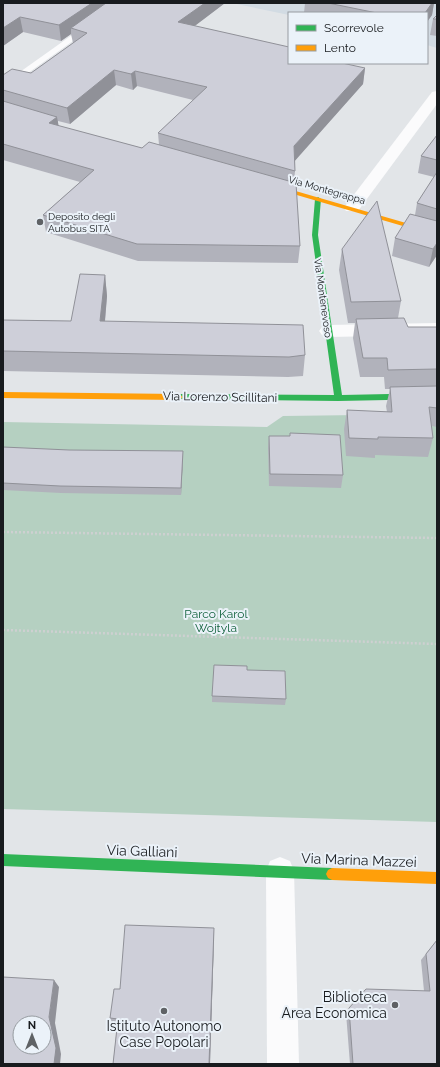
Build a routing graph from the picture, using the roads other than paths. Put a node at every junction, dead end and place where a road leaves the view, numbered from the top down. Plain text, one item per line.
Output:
1 (122, 3) edge
2 (3, 88) edge
3 (437, 95) edge
4 (257, 182) edge
5 (318, 199) junction
6 (352, 208) junction
7 (437, 234) edge
8 (437, 329) edge
9 (328, 331) junction
10 (3, 395) edge
11 (437, 396) edge
12 (338, 398) junction
13 (3, 860) edge
14 (280, 871) junction
15 (437, 878) edge
16 (284, 1064) edge

1 - 2 lane
3 - 6 street
4 - 5 street, Via Montegrappa
5 - 6 street, Via Montegrappa
5 - 9 street, Via Montenevoso
6 - 7 street, Via Montegrappa
8 - 9 street
9 - 12 street, Via Montenevoso
10 - 12 street, Via Lorenzo Scillitani
11 - 12 street, Via Lorenzo Scillitani
13 - 14 street, Via Galliani
14 - 15 street, Via Marina Mazzei
14 - 16 street

